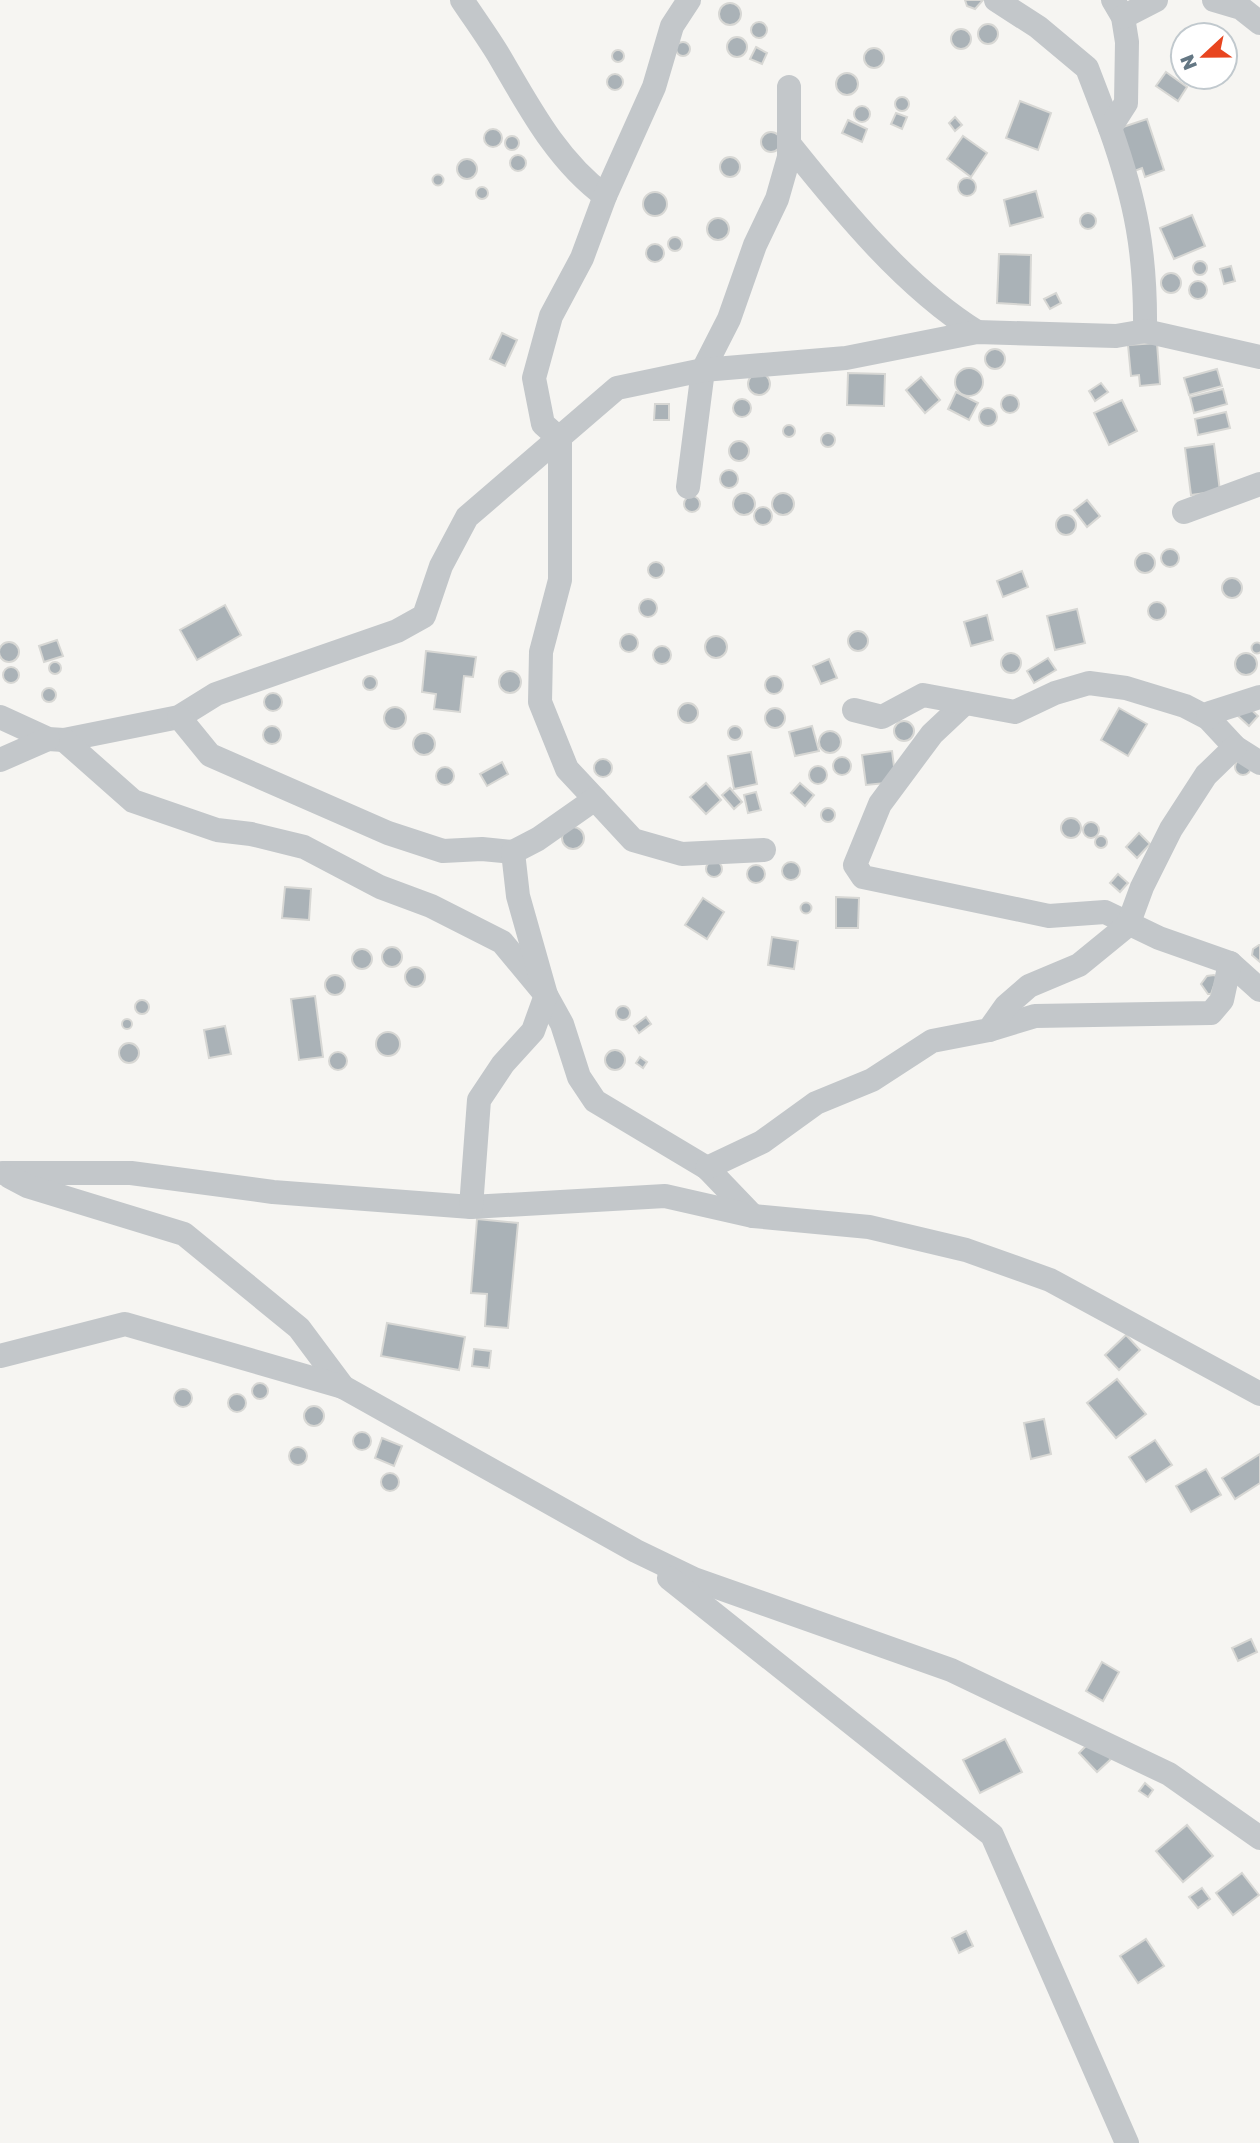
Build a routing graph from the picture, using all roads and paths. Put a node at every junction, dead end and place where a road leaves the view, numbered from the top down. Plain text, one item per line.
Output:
1 (462, 0) edge
2 (689, 0) edge
3 (996, 0) edge
4 (1156, 0) edge
5 (1213, 0) edge
6 (1118, 9) edge
7 (1260, 23) edge
8 (789, 87) dead end
9 (1110, 128) junction
10 (790, 145) junction
11 (605, 196) junction
12 (1144, 331) junction
13 (977, 332) junction
14 (1260, 357) edge
15 (703, 370) junction
16 (560, 439) junction
17 (1260, 484) edge
18 (688, 486) dead end
19 (1184, 512) dead end
20 (1260, 697) edge
21 (965, 704) junction
22 (853, 710) dead end
23 (0, 717) edge
24 (179, 717) junction
25 (1208, 718) junction
26 (56, 739) junction
27 (1234, 747) junction
28 (0, 760) edge
29 (1260, 763) edge
30 (594, 799) junction
31 (764, 850) dead end
32 (513, 852) junction
33 (1128, 925) junction
34 (1230, 963) junction
35 (1260, 990) edge
36 (546, 995) junction
37 (989, 1030) junction
38 (707, 1168) junction
39 (1, 1173) edge
40 (471, 1207) junction
41 (753, 1216) junction
42 (0, 1356) edge
43 (343, 1387) junction
44 (1260, 1394) edge
45 (636, 1551) junction
46 (1260, 1838) edge
47 (1128, 2143) edge

1 - 11 street
2 - 11 street
3 - 9 street
4 - 6 street
5 - 7 street
6 - 9 street
8 - 10 street
9 - 12 street
10 - 13 street
10 - 15 street
11 - 16 street
12 - 13 street
12 - 14 street
13 - 15 street
15 - 16 street
15 - 18 street
16 - 24 street
16 - 30 street
17 - 19 street
20 - 25 street
21 - 22 street
21 - 25 street
21 - 33 street
23 - 26 street
24 - 26 street
24 - 32 street
25 - 27 street
26 - 28 street
26 - 36 street
27 - 29 street
27 - 33 street
30 - 31 street
30 - 32 street
32 - 36 street
33 - 34 street
33 - 37 street
34 - 35 street
34 - 37 street
36 - 38 street
36 - 40 street
37 - 38 street
38 - 41 street
39 - 40 street
39 - 43 street
40 - 41 street
41 - 44 street
42 - 43 street
43 - 45 street
45 - 46 street
45 - 47 street

